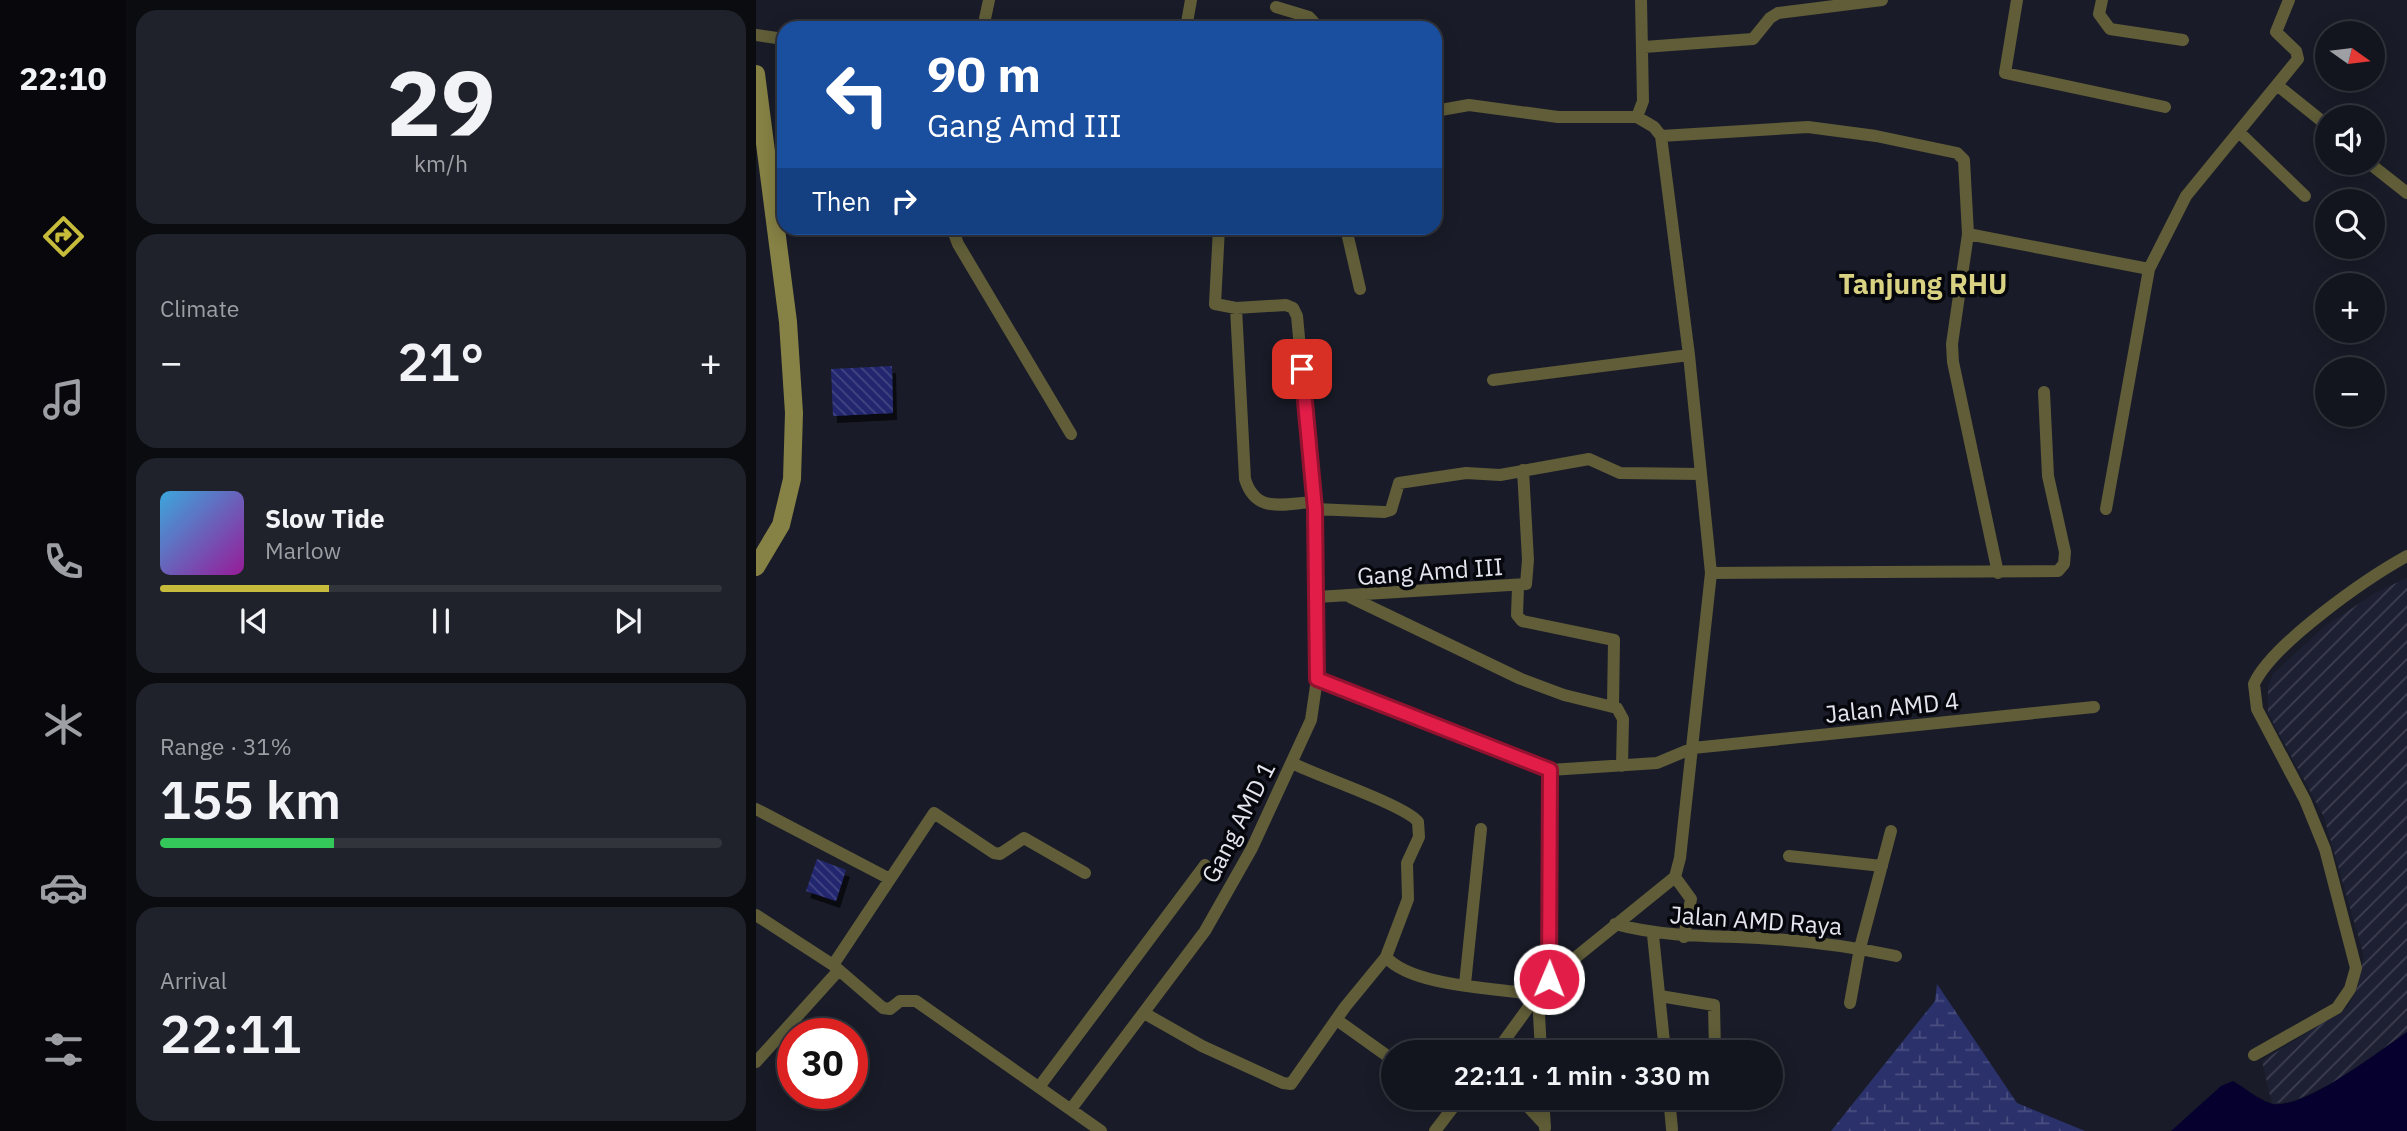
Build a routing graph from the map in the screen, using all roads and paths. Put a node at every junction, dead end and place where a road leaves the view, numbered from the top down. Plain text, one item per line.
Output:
1 (989, 0) edge
2 (1191, 0) edge
3 (1641, 0) edge
4 (1882, 0) edge
5 (2017, 0) edge
6 (2102, 0) edge
7 (2289, 0) edge
8 (1276, 7) dead end
9 (984, 21) edge
10 (1187, 21) edge
11 (1313, 21) edge
12 (756, 34) edge
13 (777, 38) edge
14 (2183, 40) dead end
15 (1644, 47) junction
16 (756, 74) edge
17 (2277, 85) junction
18 (2165, 107) dead end
19 (1442, 110) edge
20 (2315, 116) edge
21 (1637, 117) junction
22 (2239, 132) junction
23 (1661, 136) junction
24 (762, 173) edge
25 (2384, 175) edge
26 (2407, 193) edge
27 (2305, 196) dead end
28 (1968, 234) junction
29 (955, 235) edge
30 (1219, 235) edge
31 (1348, 235) edge
32 (2149, 269) junction
33 (1360, 289) dead end
34 (1236, 308) junction
35 (1689, 355) junction
36 (1493, 380) dead end
37 (2043, 392) dead end
38 (1071, 434) dead end
39 (1523, 470) junction
40 (1701, 474) junction
41 (1315, 505) junction
42 (2106, 509) dead end
43 (2407, 556) edge
44 (756, 568) edge
45 (1711, 573) junction
46 (1998, 573) junction
47 (1518, 587) junction
48 (1317, 597) junction
49 (1350, 597) junction
50 (1317, 679) junction
51 (1613, 706) junction
52 (2094, 707) dead end
53 (1693, 748) junction
54 (1292, 763) junction
55 (1622, 766) junction
56 (1550, 770) junction
57 (756, 809) edge
58 (1481, 828) dead end
59 (1891, 831) dead end
60 (1788, 856) dead end
61 (1205, 865) dead end
62 (1882, 866) junction
63 (1085, 873) dead end
64 (1675, 877) junction
65 (888, 878) junction
66 (756, 915) edge
67 (1615, 924) junction
68 (1653, 934) junction
69 (1684, 936) junction
70 (1860, 948) junction
71 (1896, 956) dead end
72 (1386, 957) junction
73 (836, 967) junction
74 (1549, 979) junction
75 (1465, 984) junction
76 (1538, 995) junction
77 (1660, 996) junction
78 (1850, 1003) dead end
79 (1144, 1013) junction
80 (1337, 1020) junction
81 (1505, 1040) edge
82 (1540, 1040) edge
83 (1664, 1040) edge
84 (1715, 1040) edge
85 (1381, 1051) edge
86 (2254, 1055) dead end
87 (756, 1062) edge
88 (1039, 1087) junction
89 (1071, 1109) junction
90 (1448, 1110) edge
91 (1530, 1110) edge
92 (1544, 1110) edge
93 (1670, 1110) edge
94 (1545, 1128) edge
95 (1672, 1129) edge
96 (1101, 1131) edge
97 (1434, 1131) edge

1 - 9 street
2 - 10 street
3 - 15 street
4 - 15 street
5 - 18 street
6 - 14 street
7 - 17 street
8 - 11 street
12 - 13 street
15 - 21 street
16 - 24 street
17 - 20 street
17 - 22 street
19 - 21 street
21 - 23 street
22 - 27 street
22 - 32 street
23 - 28 street
23 - 35 street
24 - 44 street
25 - 26 street
28 - 32 street
28 - 46 street
29 - 38 street
30 - 34 street
31 - 33 street
32 - 42 street
34 - 41 street
34 - 41 street, Gang AMD 1
35 - 36 street
35 - 40 street
37 - 46 street
39 - 40 street
39 - 41 street
39 - 47 street
40 - 45 street
41 - 48 street, Gang AMD 1
43 - 86 street
45 - 46 street
45 - 53 street
47 - 49 street, Gang Amd III
47 - 51 street, Gang Amd III
48 - 49 street, Gang Amd III
48 - 50 street, Gang AMD 1
49 - 51 street
50 - 54 street, Gang AMD 1
50 - 56 street
51 - 55 street
52 - 53 street, Jalan AMD 4
53 - 55 street
53 - 64 street
54 - 72 street
54 - 79 street, Gang AMD 1
55 - 56 street
56 - 74 street
57 - 65 street
58 - 75 street
59 - 62 street
60 - 62 street
61 - 88 street
62 - 70 street
63 - 65 street
64 - 67 street
64 - 69 street
65 - 73 street
66 - 73 street
67 - 68 street, Jalan AMD Raya
67 - 74 street
68 - 69 street, Jalan AMD Raya
68 - 77 street
69 - 70 street, Jalan AMD Raya
70 - 71 street, Jalan AMD Raya
70 - 78 street
72 - 75 street
72 - 80 street
73 - 87 street
73 - 88 street
74 - 76 street
75 - 76 street
76 - 81 street
76 - 82 street
77 - 83 street
77 - 84 street
79 - 80 street
79 - 89 street, Gang AMD 1
80 - 85 street
88 - 89 street
89 - 96 street
90 - 97 street
91 - 94 street
92 - 94 street
93 - 95 street

